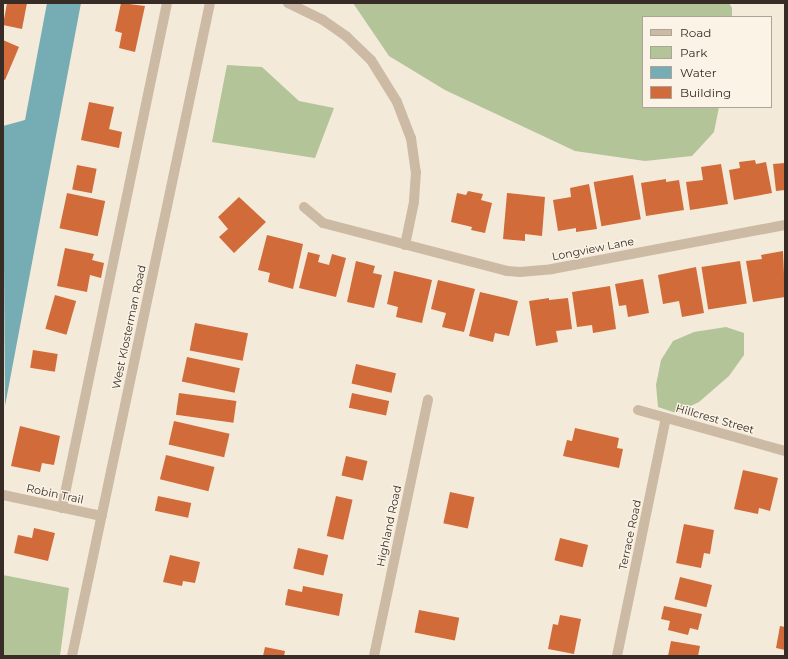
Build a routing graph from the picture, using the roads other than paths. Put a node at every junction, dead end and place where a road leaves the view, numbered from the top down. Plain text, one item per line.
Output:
1 (167, 3) edge
2 (210, 3) edge
3 (288, 3) edge
4 (304, 207) dead end
5 (785, 225) edge
6 (405, 245) junction
7 (428, 400) dead end
8 (638, 410) dead end
9 (666, 418) junction
10 (785, 451) edge
11 (3, 495) edge
12 (62, 508) junction
13 (102, 516) junction
14 (72, 656) edge
15 (374, 656) edge
16 (617, 656) edge

1 - 12 street
2 - 13 street, West Klosterman Road
3 - 6 street
4 - 6 street, Longview Lane
5 - 6 street, Longview Lane
7 - 15 street, Highland Road
8 - 9 street, Hillcrest Street
9 - 10 street, Hillcrest Street
9 - 16 street, Terrace Road
11 - 12 street, Robin Trail
12 - 13 street, Robin Trail
13 - 14 street, West Klosterman Road

